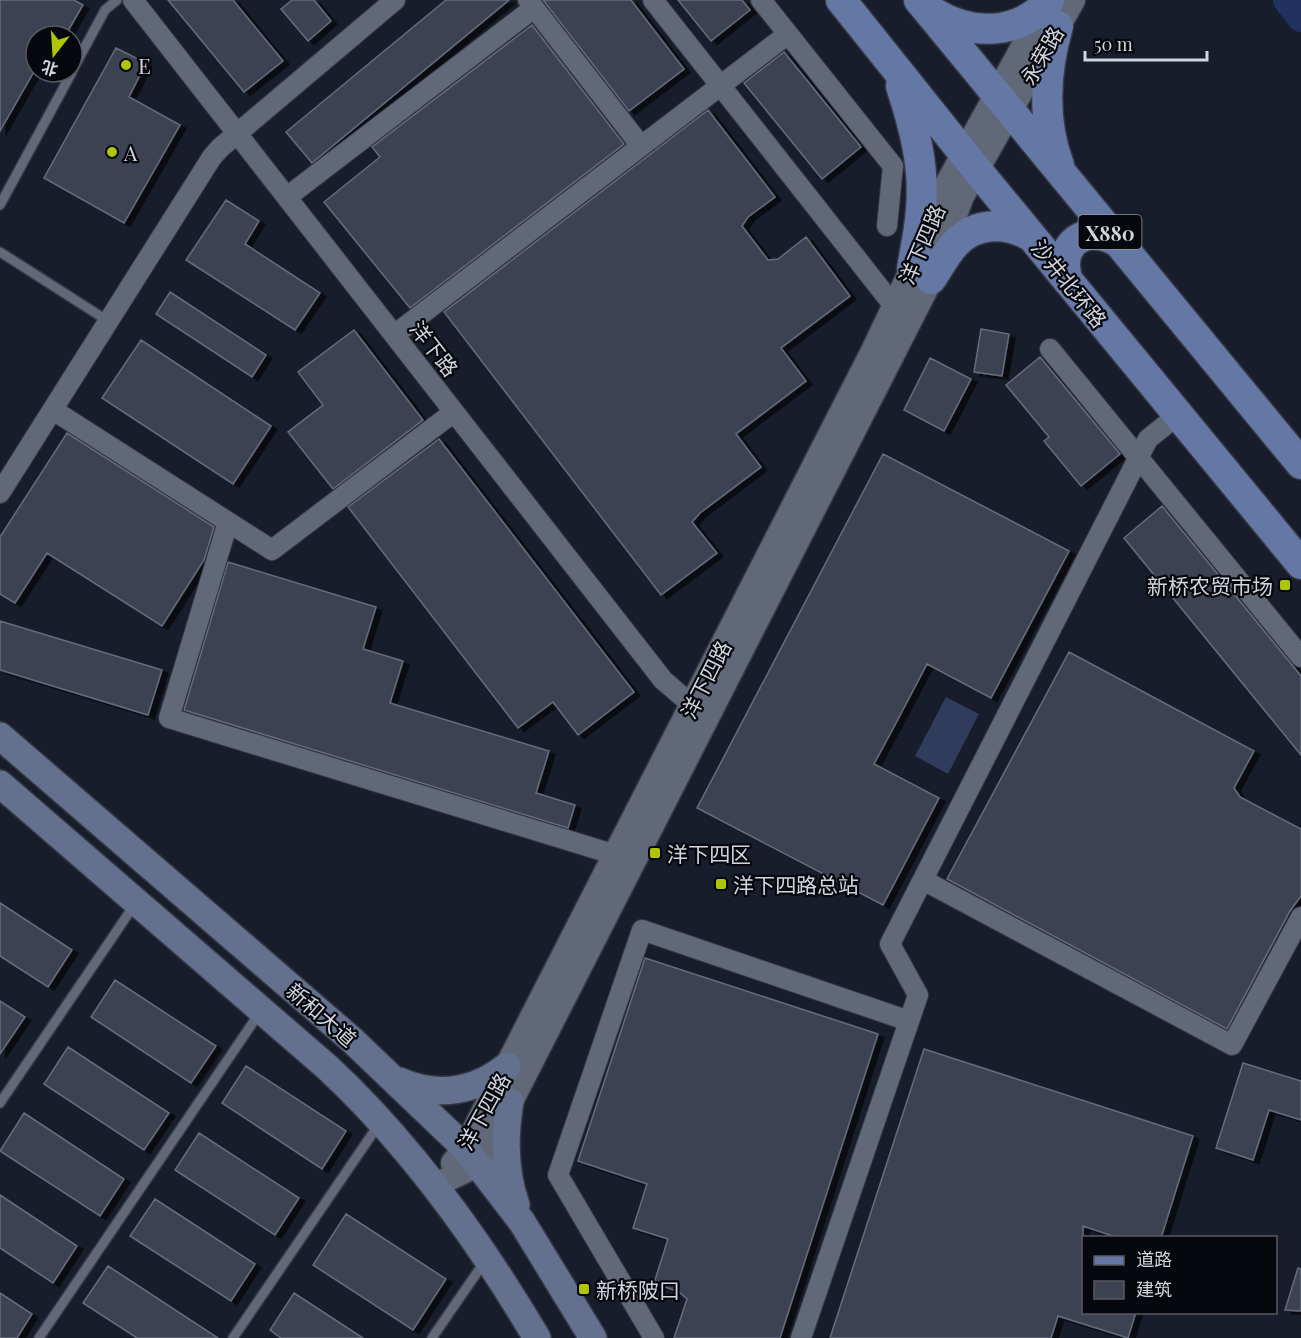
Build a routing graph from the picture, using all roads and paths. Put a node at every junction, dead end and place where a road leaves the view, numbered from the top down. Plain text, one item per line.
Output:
1 (117, 0) edge
2 (133, 0) edge
3 (395, 0) edge
4 (653, 0) edge
5 (761, 0) edge
6 (841, 0) edge
7 (920, 0) edge
8 (1073, 0) edge
9 (531, 4) edge
10 (1052, 9) edge
11 (788, 34) junction
12 (84, 49) edge
13 (888, 59) junction
14 (66, 84) edge
15 (721, 85) junction
16 (1003, 102) junction
17 (237, 134) junction
18 (641, 146) junction
19 (970, 162) junction
20 (1062, 174) junction
21 (287, 197) junction
22 (0, 205) edge
23 (887, 226) dead end
24 (1032, 237) junction
25 (1119, 243) junction
26 (0, 252) edge
27 (922, 274) junction
28 (1068, 281) junction
29 (894, 306) junction
30 (108, 321) junction
31 (394, 335) junction
32 (1050, 349) dead end
33 (53, 410) junction
34 (454, 412) junction
35 (1178, 415) junction
36 (1138, 458) junction
37 (1301, 464) edge
38 (0, 493) edge
39 (228, 522) junction
40 (1301, 564) edge
41 (1301, 657) edge
42 (701, 708) junction
43 (0, 736) edge
44 (0, 784) edge
45 (625, 857) junction
46 (923, 880) junction
47 (136, 902) junction
48 (1301, 917) edge
49 (262, 1010) junction
50 (909, 1021) junction
51 (507, 1066) junction
52 (388, 1074) junction
53 (510, 1102) junction
54 (0, 1103) edge
55 (380, 1122) junction
56 (472, 1156) junction
57 (434, 1185) junction
58 (529, 1233) junction
59 (487, 1257) junction
60 (39, 1338) edge
61 (233, 1338) edge
62 (432, 1338) edge
63 (537, 1338) edge
64 (593, 1338) edge
65 (654, 1338) edge
66 (801, 1338) edge

1 - 12 lane
2 - 17 street, 洋下路
3 - 17 street
4 - 15 street
5 - 11 street
6 - 13 main road, 沙井北环路 / X880
7 - 10 main road
7 - 16 main road, X880
8 - 10 street, 永荣路
9 - 18 street
9 - 21 street
10 - 16 street, 永荣路
10 - 20 main road
11 - 15 street
11 - 23 street
13 - 19 main road, 沙井北环路 / X880
13 - 27 main road
14 - 22 lane
15 - 18 street
15 - 29 street
16 - 19 street, 洋下四路
16 - 20 main road, X880
17 - 21 street, 洋下路
17 - 30 street
18 - 31 street
19 - 24 main road, 沙井北环路 / X880
19 - 27 street, 洋下四路
20 - 25 main road, X880
21 - 31 street, 洋下路
24 - 27 main road
24 - 28 main road, 沙井北环路 / X880
25 - 28 main road
25 - 37 main road, X880
26 - 30 lane
27 - 29 street, 洋下四路
27 - 42 street, 洋下四路
28 - 35 main road, 沙井北环路 / X880
29 - 42 street, 洋下四路
30 - 33 street
31 - 34 street, 洋下路
32 - 36 street
33 - 38 street
33 - 39 street
34 - 39 street
34 - 42 street, 洋下路
35 - 36 street
35 - 40 main road, 沙井北环路 / X880
36 - 41 street
36 - 46 street
39 - 45 street
42 - 45 street, 洋下四路
43 - 52 main road, 新和大道
44 - 47 main road, 新和大道
45 - 51 street, 洋下四路
45 - 53 street, 洋下四路
46 - 48 street
46 - 50 street
47 - 49 main road, 新和大道
47 - 54 lane
49 - 55 main road, 新和大道
49 - 60 lane
50 - 65 street
50 - 66 street
51 - 52 main road
51 - 56 street, 洋下四路
52 - 56 main road, 新和大道
53 - 56 street, 洋下四路
53 - 58 main road
55 - 57 main road, 新和大道
55 - 61 lane
56 - 57 street, 洋下四路
56 - 58 main road, 新和大道
57 - 59 main road, 新和大道
58 - 64 main road, 新和大道
59 - 62 lane
59 - 63 main road, 新和大道

